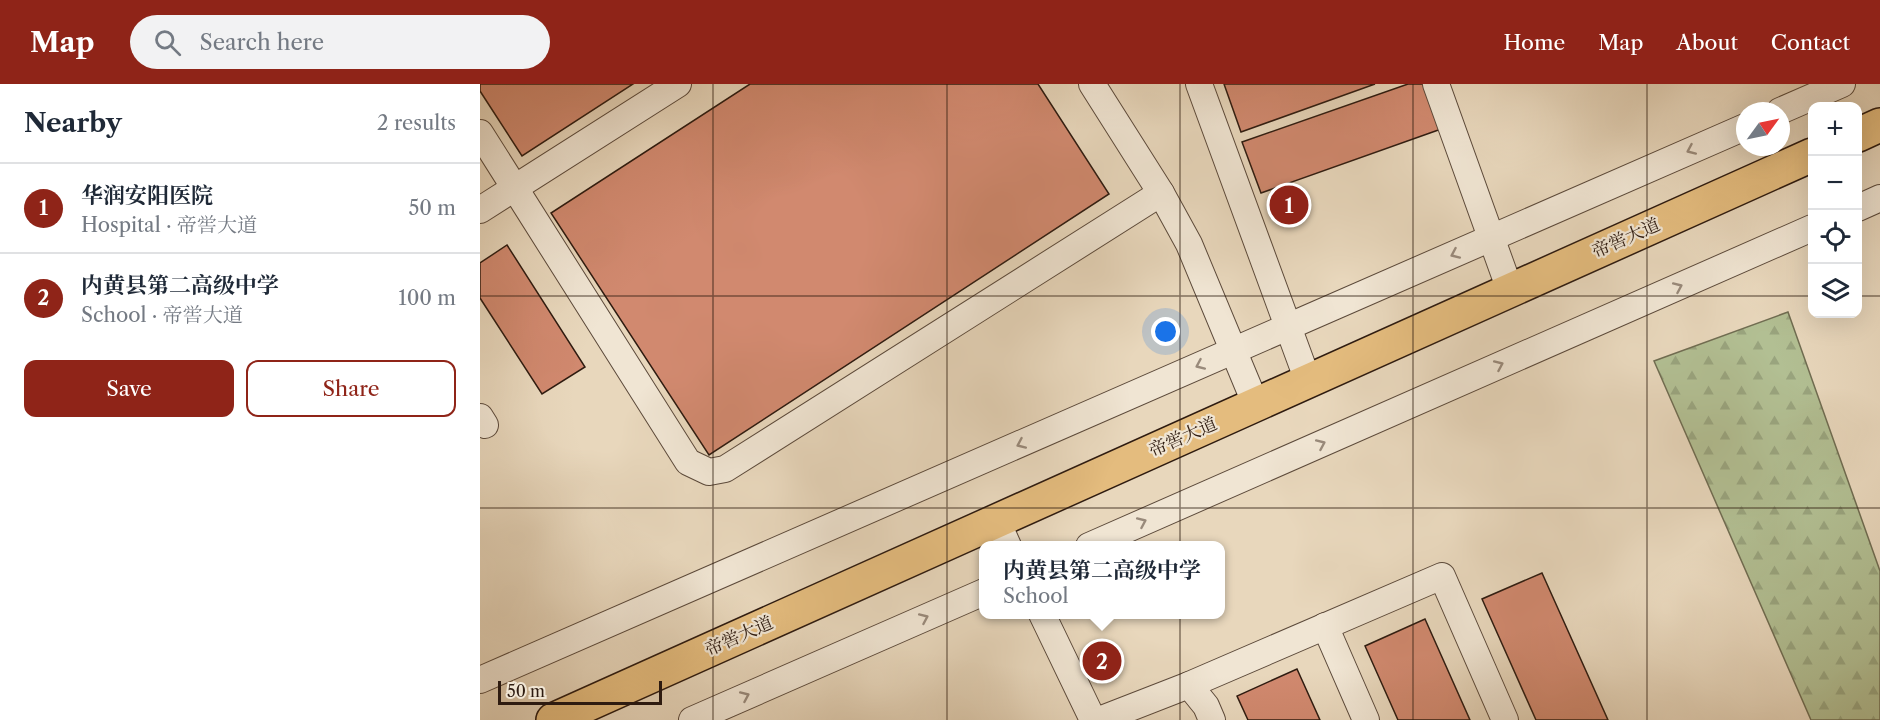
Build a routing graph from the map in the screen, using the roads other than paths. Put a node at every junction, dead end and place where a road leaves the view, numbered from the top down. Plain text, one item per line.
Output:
1 (678, 84) edge
2 (1092, 84) edge
3 (1199, 84) edge
4 (1436, 84) edge
5 (1842, 84) edge
6 (1790, 107) edge
7 (1880, 125) edge
8 (1736, 130) edge
9 (480, 133) edge
10 (1862, 133) edge
11 (1810, 156) edge
12 (514, 188) junction
13 (1161, 193) junction
14 (1880, 198) edge
15 (1862, 206) edge
16 (480, 210) edge
17 (1808, 230) edge
18 (1491, 238) junction
19 (1510, 290) junction
20 (1288, 327) junction
21 (1234, 351) junction
22 (1308, 381) junction
23 (1256, 405) junction
24 (1002, 533) edge
25 (983, 541) edge
26 (1100, 541) edge
27 (979, 543) edge
28 (979, 594) edge
29 (1043, 619) edge
30 (1325, 626) junction
31 (480, 680) edge
32 (1189, 685) junction
33 (553, 720) edge
34 (692, 720) edge
35 (1093, 720) edge
36 (1099, 720) edge
37 (1212, 720) edge
38 (1366, 720) edge
39 (1504, 720) edge

1 - 12 street
2 - 13 street
3 - 20 street
4 - 18 street
5 - 6 street
7 - 10 highway
8 -> 18 street
9 - 12 street
11 - 19 highway, 帝喾大道
12 - 13 street
12 - 16 street
13 - 21 street
14 - 15 street
26 -> 17 street
18 - 19 street
18 -> 20 street
19 - 22 highway, 帝喾大道
20 - 21 street
20 - 22 street
21 - 23 street
21 -> 31 street
22 - 23 highway, 帝喾大道
23 - 24 highway, 帝喾大道
24 - 25 highway, 帝喾大道
27 - 33 highway, 帝喾大道
34 -> 28 street
29 - 35 street
30 - 32 street
30 - 38 street
30 - 39 street
32 - 36 street
32 - 37 street

